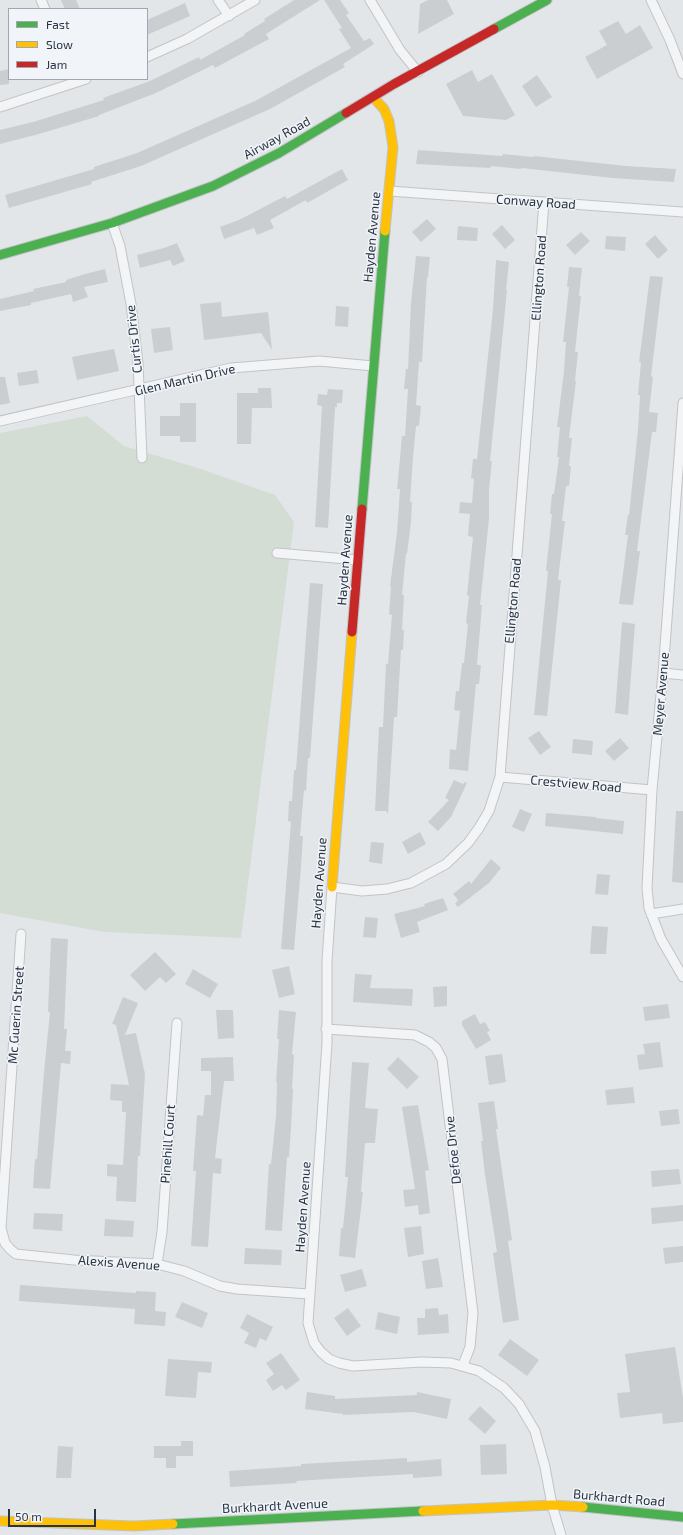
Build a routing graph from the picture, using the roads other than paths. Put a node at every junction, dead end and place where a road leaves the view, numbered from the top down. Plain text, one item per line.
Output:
1 (218, 0) edge
2 (255, 0) edge
3 (370, 0) edge
4 (547, 0) edge
5 (651, 0) edge
6 (229, 16) junction
7 (148, 57) edge
8 (418, 72) junction
9 (683, 74) edge
10 (71, 81) edge
11 (374, 97) junction
12 (0, 107) edge
13 (389, 191) junction
14 (544, 202) junction
15 (683, 212) edge
16 (112, 223) junction
17 (0, 255) edge
18 (374, 366) junction
19 (139, 391) junction
20 (683, 404) edge
21 (0, 421) edge
22 (142, 458) dead end
23 (277, 553) dead end
24 (358, 560) junction
25 (663, 673) junction
26 (683, 675) edge
27 (500, 777) junction
28 (652, 790) junction
29 (332, 887) junction
30 (683, 909) edge
31 (651, 914) junction
32 (21, 934) dead end
33 (683, 977) edge
34 (177, 1023) dead end
35 (326, 1029) junction
36 (21, 1254) joint
37 (157, 1264) junction
38 (309, 1294) junction
39 (463, 1365) junction
40 (552, 1505) junction
41 (683, 1518) edge
42 (0, 1521) edge
43 (561, 1535) edge

1 - 6 street
2 - 6 street
3 - 8 street
4 - 8 street, Airway Road
5 - 9 street
6 - 7 street
8 - 11 street, Airway Road
10 - 12 street
11 - 13 street, Hayden Avenue
11 - 16 street, Airway Road
13 - 14 street, Conway Road
13 - 18 street, Hayden Avenue
14 - 15 street, Conway Road
14 - 27 street, Ellington Road
16 - 17 street, Airway Road
16 - 19 street, Curtis Drive
18 - 19 street, Glen Martin Drive
18 - 24 street, Hayden Avenue
19 - 21 street, Glen Martin Drive
19 - 22 street, Curtis Drive
20 - 25 street, Meyer Avenue
23 - 24 street
24 - 29 street, Hayden Avenue
25 - 26 street
25 - 28 street, Meyer Avenue
27 - 28 street, Crestview Road
27 - 29 street, Ellington Road
28 - 31 street, Meyer Avenue
29 - 35 street, Hayden Avenue
30 - 31 street
31 - 33 street, Meyer Avenue
32 - 36 street, Mc Guerin Street
34 - 37 street, Pinehill Court
35 - 38 street, Hayden Avenue
35 - 39 street, Defoe Drive
36 - 37 street, Alexis Avenue
37 - 38 street, Alexis Avenue
38 - 39 street, Hayden Avenue
39 - 40 street, Hayden Avenue
40 - 41 street, Burkhardt Road
40 - 42 street, Burkhardt Avenue
40 - 43 street, Hayden Avenue

